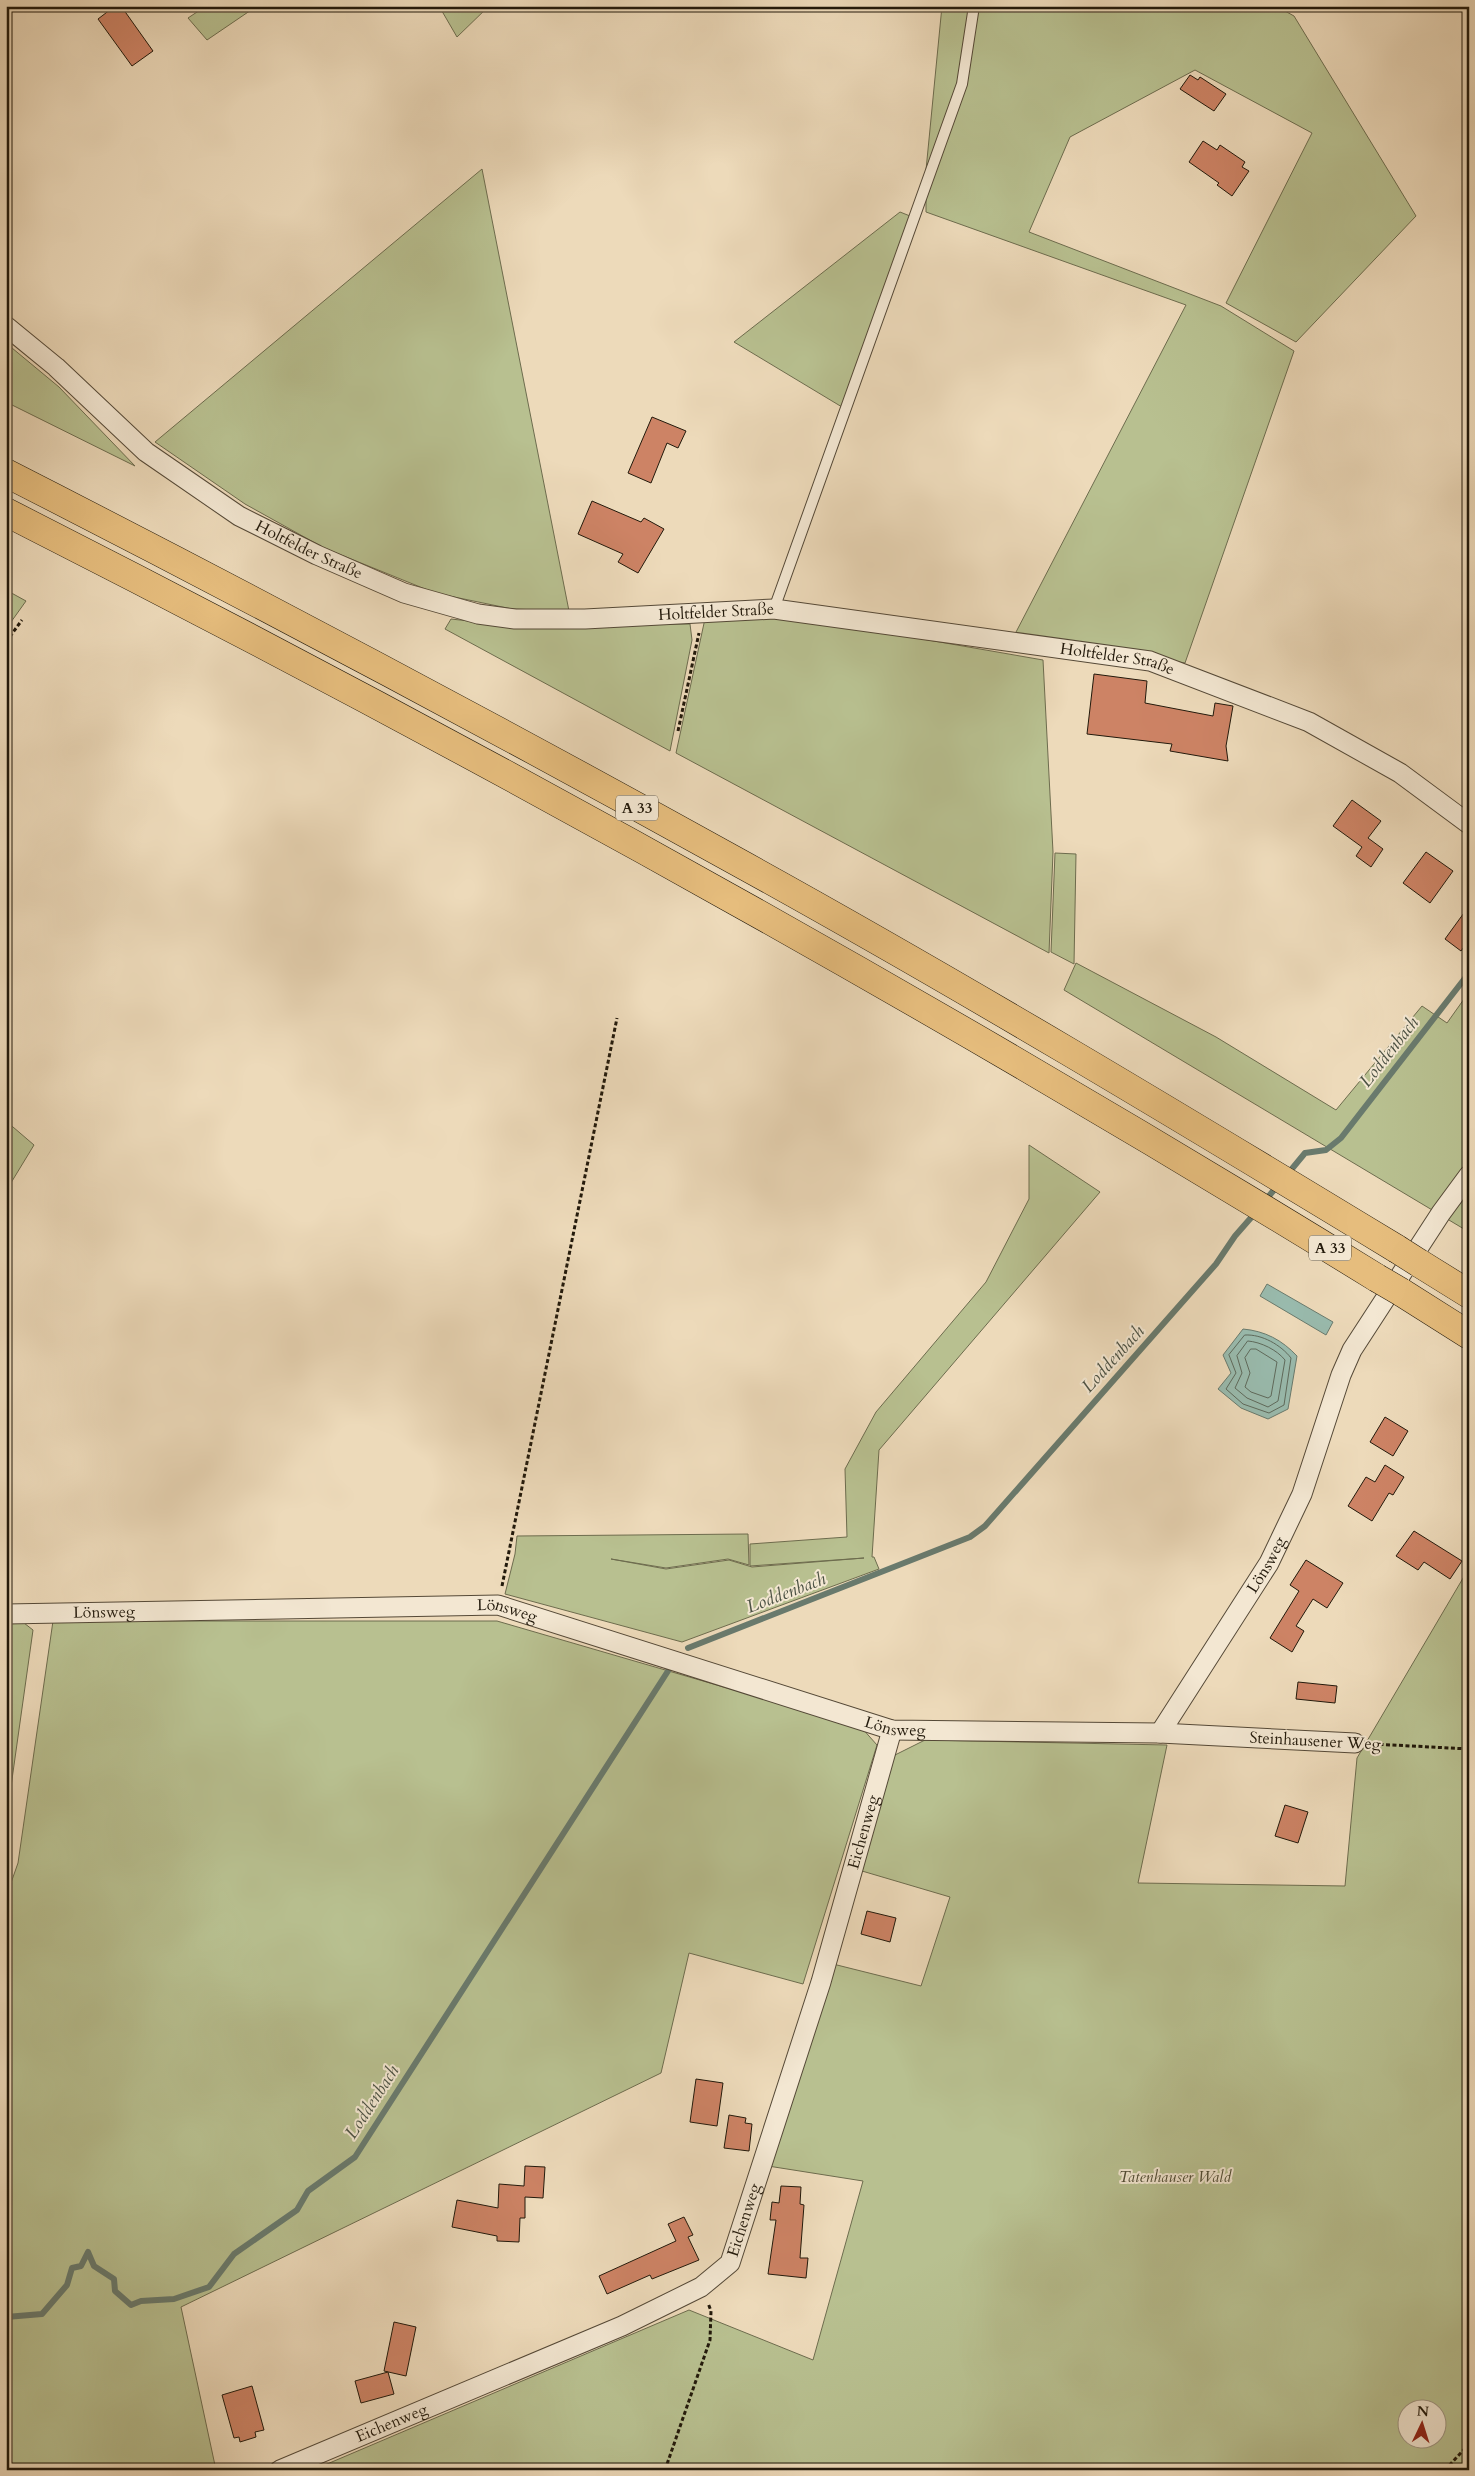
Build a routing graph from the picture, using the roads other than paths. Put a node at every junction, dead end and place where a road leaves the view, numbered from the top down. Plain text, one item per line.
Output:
1 (974, 6) edge
2 (6, 326) edge
3 (6, 473) edge
4 (6, 512) edge
5 (774, 609) junction
6 (1469, 824) edge
7 (1469, 1175) edge
8 (1469, 1294) edge
9 (1469, 1335) edge
10 (6, 1614) edge
11 (892, 1730) junction
12 (1160, 1733) junction
13 (1355, 1743) road end
14 (280, 2470) edge

1 - 5 lane
2 - 5 street, Holtfelder Straße
3 - 8 highway, A 33
4 - 9 highway, A 33, bridge
5 - 6 street, Holtfelder Straße
7 - 12 street, Lönsweg
10 - 11 street, Lönsweg
11 - 12 street, Lönsweg
11 - 14 street, Eichenweg
12 - 13 street, Steinhausener Weg

